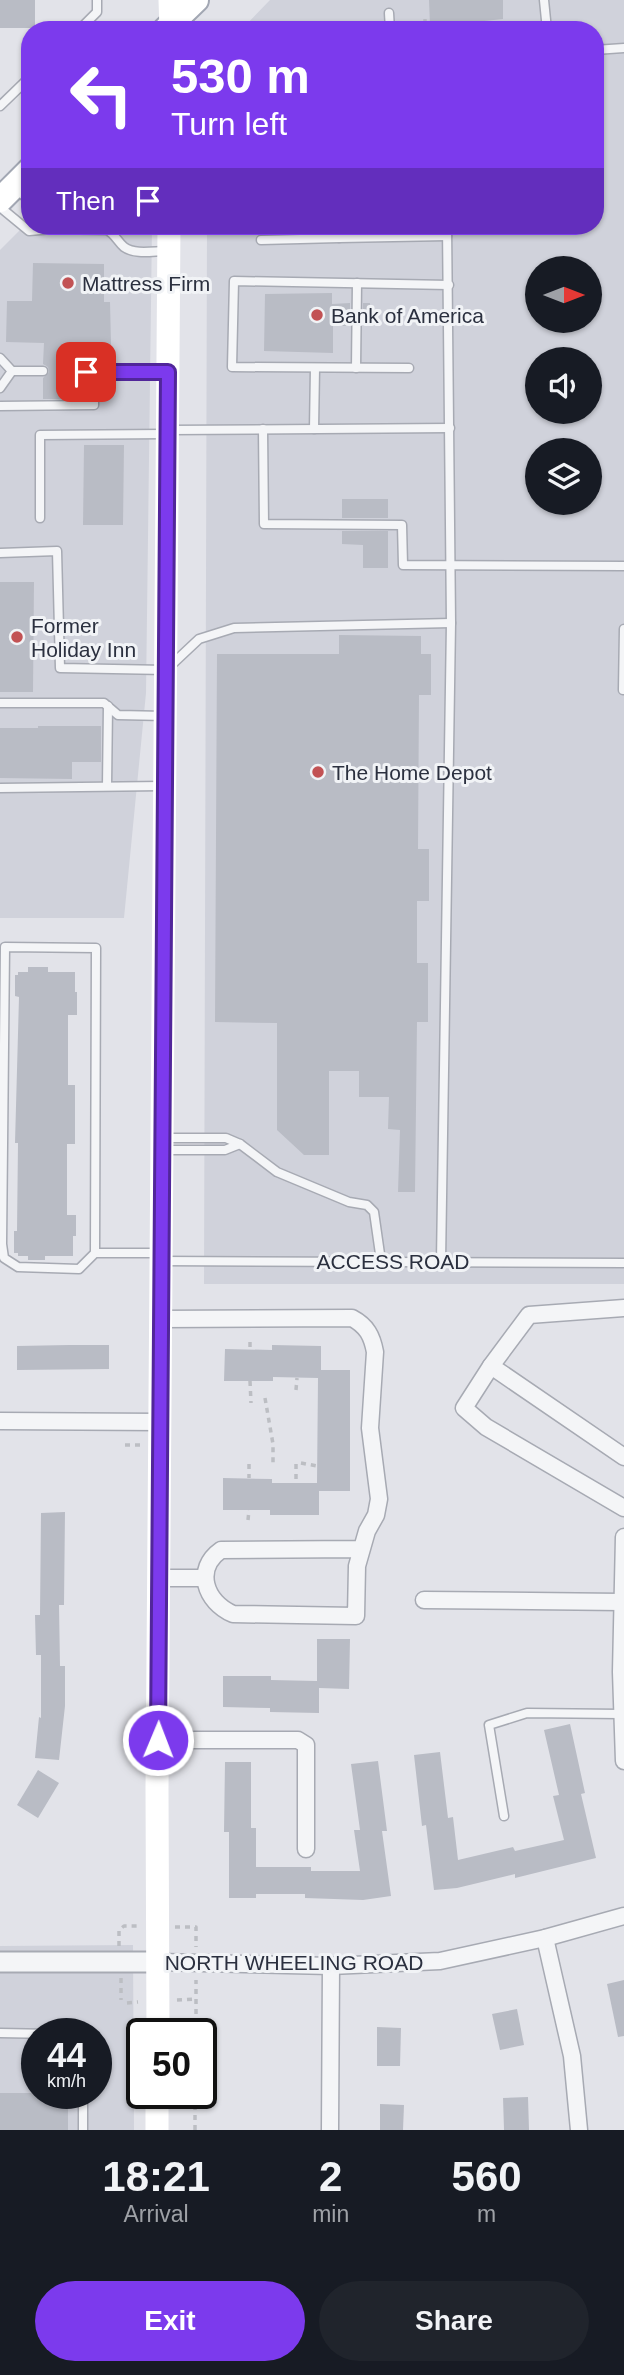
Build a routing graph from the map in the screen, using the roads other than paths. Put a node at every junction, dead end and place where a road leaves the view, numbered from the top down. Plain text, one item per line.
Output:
1 (97, 0) edge
2 (196, 0) edge
3 (544, 0) edge
4 (389, 13) dead end
5 (88, 21) edge
6 (169, 21) edge
7 (389, 21) edge
8 (546, 21) edge
9 (624, 48) edge
10 (604, 49) edge
11 (21, 86) edge
12 (0, 106) edge
13 (115, 235) edge
14 (169, 235) edge
15 (447, 236) joint
16 (339, 237) joint
17 (261, 240) dead end
18 (169, 251) junction
19 (357, 284) junction
20 (449, 285) junction
21 (0, 358) edge
22 (356, 368) junction
23 (409, 368) dead end
24 (315, 369) junction
25 (12, 371) junction
26 (43, 371) dead end
27 (168, 372) junction
28 (0, 388) edge
29 (0, 406) edge
30 (450, 428) junction
31 (263, 429) junction
32 (314, 429) junction
33 (168, 432) junction
34 (40, 518) dead end
35 (0, 553) edge
36 (450, 565) junction
37 (624, 566) edge
38 (451, 623) junction
39 (624, 629) edge
40 (166, 670) junction
41 (623, 690) edge
42 (0, 703) edge
43 (108, 706) junction
44 (166, 716) junction
45 (107, 786) junction
46 (165, 786) junction
47 (0, 788) edge
48 (162, 1144) junction
49 (95, 1253) junction
50 (161, 1257) junction
51 (381, 1261) junction
52 (442, 1261) junction
53 (624, 1263) edge
54 (624, 1308) edge
55 (161, 1319) junction
56 (491, 1366) junction
57 (0, 1421) edge
58 (160, 1422) junction
59 (624, 1457) edge
60 (624, 1508) edge
61 (624, 1537) edge
62 (360, 1549) junction
63 (204, 1577) junction
64 (159, 1578) junction
65 (424, 1600) dead end
66 (622, 1602) junction
67 (623, 1672) edge
68 (623, 1714) edge
69 (158, 1740) junction
70 (624, 1761) edge
71 (504, 1815) dead end
72 (306, 1849) dead end
73 (624, 1916) edge
74 (545, 1938) junction
75 (0, 1962) edge
76 (158, 1962) junction
77 (331, 1966) junction
78 (158, 2018) edge
79 (0, 2033) edge
80 (21, 2033) edge
81 (83, 2109) edge
82 (157, 2109) edge
83 (83, 2130) edge
84 (157, 2130) edge
85 (330, 2130) edge
86 (579, 2130) edge

1 - 5 lane
2 - 6 main road
3 - 8 lane
4 - 7 lane
9 - 10 lane
11 - 12 lane
13 - 18 lane
14 - 18 main road
15 - 16 lane
15 - 20 lane
16 - 17 lane
18 - 27 main road
19 - 20 lane
19 - 22 lane
19 - 24 lane
20 - 30 lane
21 - 25 lane
22 - 23 lane
22 - 24 lane
24 - 32 lane
25 - 26 lane
25 - 28 lane
27 - 29 lane
27 - 33 main road
30 - 32 lane
30 - 36 lane
31 - 32 lane
31 - 33 lane
31 - 36 lane
33 - 34 lane
33 - 40 main road
35 - 40 lane
36 - 37 lane
36 - 38 lane
38 - 40 lane
38 - 52 lane
39 - 41 lane
40 - 44 main road
42 - 43 lane
43 - 44 lane
43 - 45 lane
44 - 46 main road
45 - 46 lane
45 - 47 lane
46 - 48 main road
48 - 50 main road
48 - 51 lane
49 - 49 lane
49 - 50 lane, ACCESS ROAD
50 - 51 lane, ACCESS ROAD
50 - 55 main road
51 - 52 lane, ACCESS ROAD
52 - 53 lane, ACCESS ROAD
54 - 56 street
55 - 58 main road
55 - 62 street
56 - 59 street
56 - 60 street
57 - 58 street
58 - 64 main road
61 - 66 street
62 - 63 street
62 - 63 street
63 - 64 street
64 - 69 main road
65 - 66 street
66 - 67 street
67 - 68 street
68 - 70 street
68 - 71 lane
69 - 72 street
69 - 76 main road
73 - 74 street, NORTH WHEELING ROAD
74 - 77 street, NORTH WHEELING ROAD
74 - 86 street
75 - 76 street, NORTH WHEELING ROAD
76 - 77 street, NORTH WHEELING ROAD
76 - 78 main road
77 - 85 street
79 - 80 lane
81 - 83 lane
82 - 84 main road

